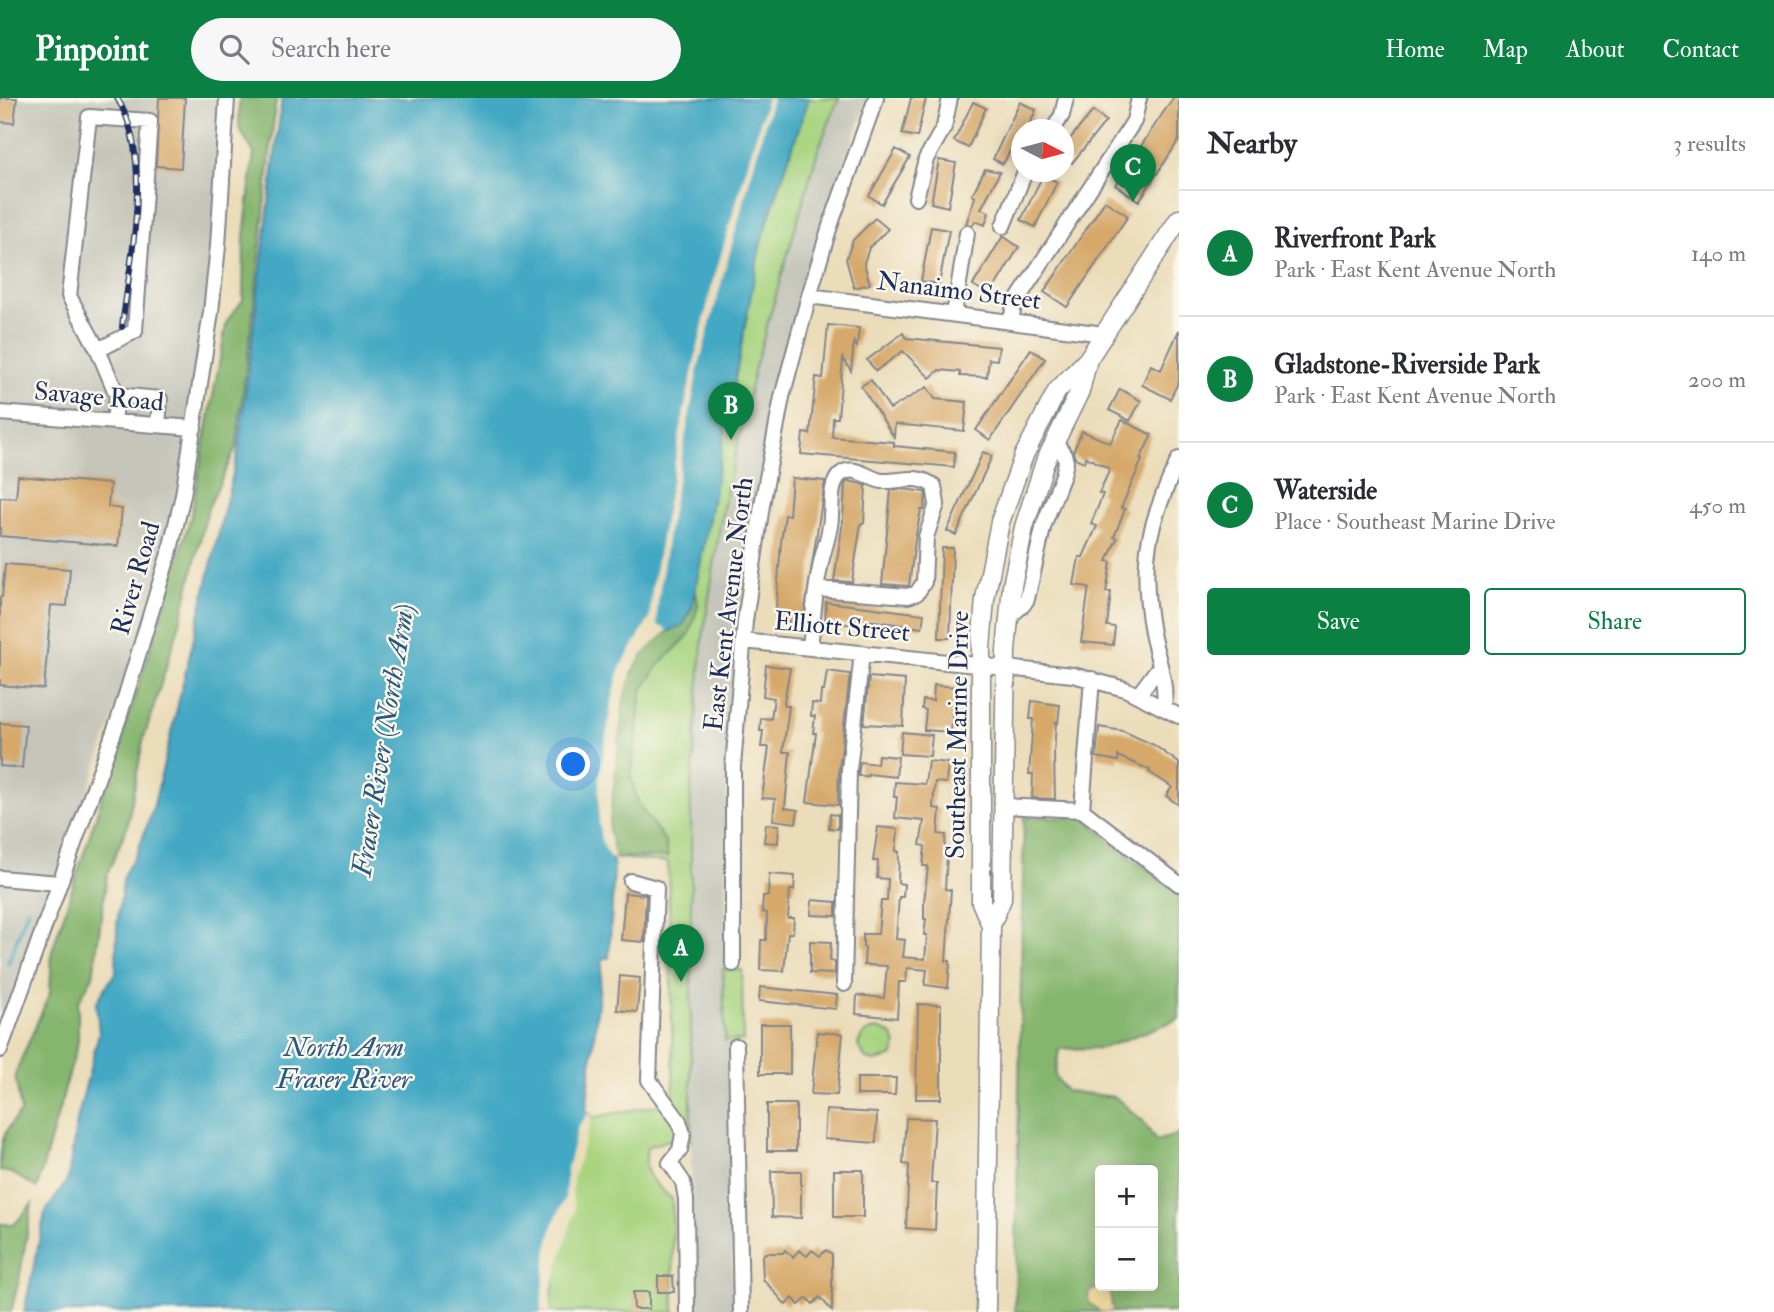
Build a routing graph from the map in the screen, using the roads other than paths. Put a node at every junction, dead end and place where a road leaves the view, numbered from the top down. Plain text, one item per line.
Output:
1 (227, 98) edge
2 (876, 98) edge
3 (950, 98) edge
4 (1066, 98) edge
5 (1139, 98) edge
6 (1060, 119) edge
7 (1021, 182) edge
8 (916, 198) dead end
9 (1179, 219) edge
10 (1003, 226) dead end
11 (967, 233) dead end
12 (808, 296) junction
13 (954, 314) junction
14 (1011, 321) junction
15 (1104, 334) junction
16 (98, 350) junction
17 (1088, 359) junction
18 (117, 395) junction
19 (0, 413) edge
20 (114, 422) junction
21 (158, 425) junction
22 (194, 428) junction
23 (1179, 459) edge
24 (817, 589) junction
25 (743, 641) junction
26 (810, 649) junction
27 (862, 653) junction
28 (981, 664) junction
29 (1006, 667) junction
30 (1158, 667) junction
31 (1093, 678) junction
32 (1139, 694) junction
33 (1164, 707) junction
34 (1179, 716) edge
35 (1005, 806) junction
36 (1082, 810) junction
37 (0, 878) edge
38 (631, 881) dead end
39 (59, 883) junction
40 (1179, 884) edge
41 (991, 925) junction
42 (733, 964) dead end
43 (844, 984) dead end
44 (736, 1046) dead end
45 (0, 1050) edge
46 (687, 1312) edge
47 (741, 1312) edge
48 (986, 1312) edge

1 - 22 street, River Road
2 - 12 street, East Kent Avenue North
3 - 8 street
4 - 6 street
5 - 14 street
7 - 10 street
9 - 15 main road, Southeast Marine Drive
11 - 13 street
12 - 13 street, Nanaimo Street
12 - 25 street, East Kent Avenue North
13 - 14 street, Nanaimo Street
14 - 15 street, Nanaimo Street
15 - 17 main road, Southeast Marine Drive
16 - 16 street
16 - 18 street
17 - 28 main road, Southeast Marine Drive
17 - 29 main road, Southeast Marine Drive
18 - 20 street
18 - 21 street
19 - 20 street, Savage Road
20 - 21 street, Savage Road
21 - 22 street, Savage Road
22 - 39 street, River Road
23 - 30 street
24 - 24 street
24 - 26 street
25 - 26 street, Elliott Street
25 - 42 street, East Kent Avenue North
26 - 27 street, Elliott Street
27 - 28 street, Elliott Street
27 - 43 street
28 - 29 street, Elliott Street
28 - 41 main road, Southeast Marine Drive
29 - 31 street, Elliott Street
29 - 35 main road, Southeast Marine Drive
30 - 32 street
30 - 33 street
31 - 32 street, Elliott Street
31 - 36 street
32 - 33 street, Elliott Street
33 - 34 street, Elliott Street
35 - 36 street
35 - 41 main road, Southeast Marine Drive
36 - 40 street
37 - 39 street
38 - 46 street
39 - 45 street, River Road
41 - 48 main road, Southeast Marine Drive
44 - 47 street

